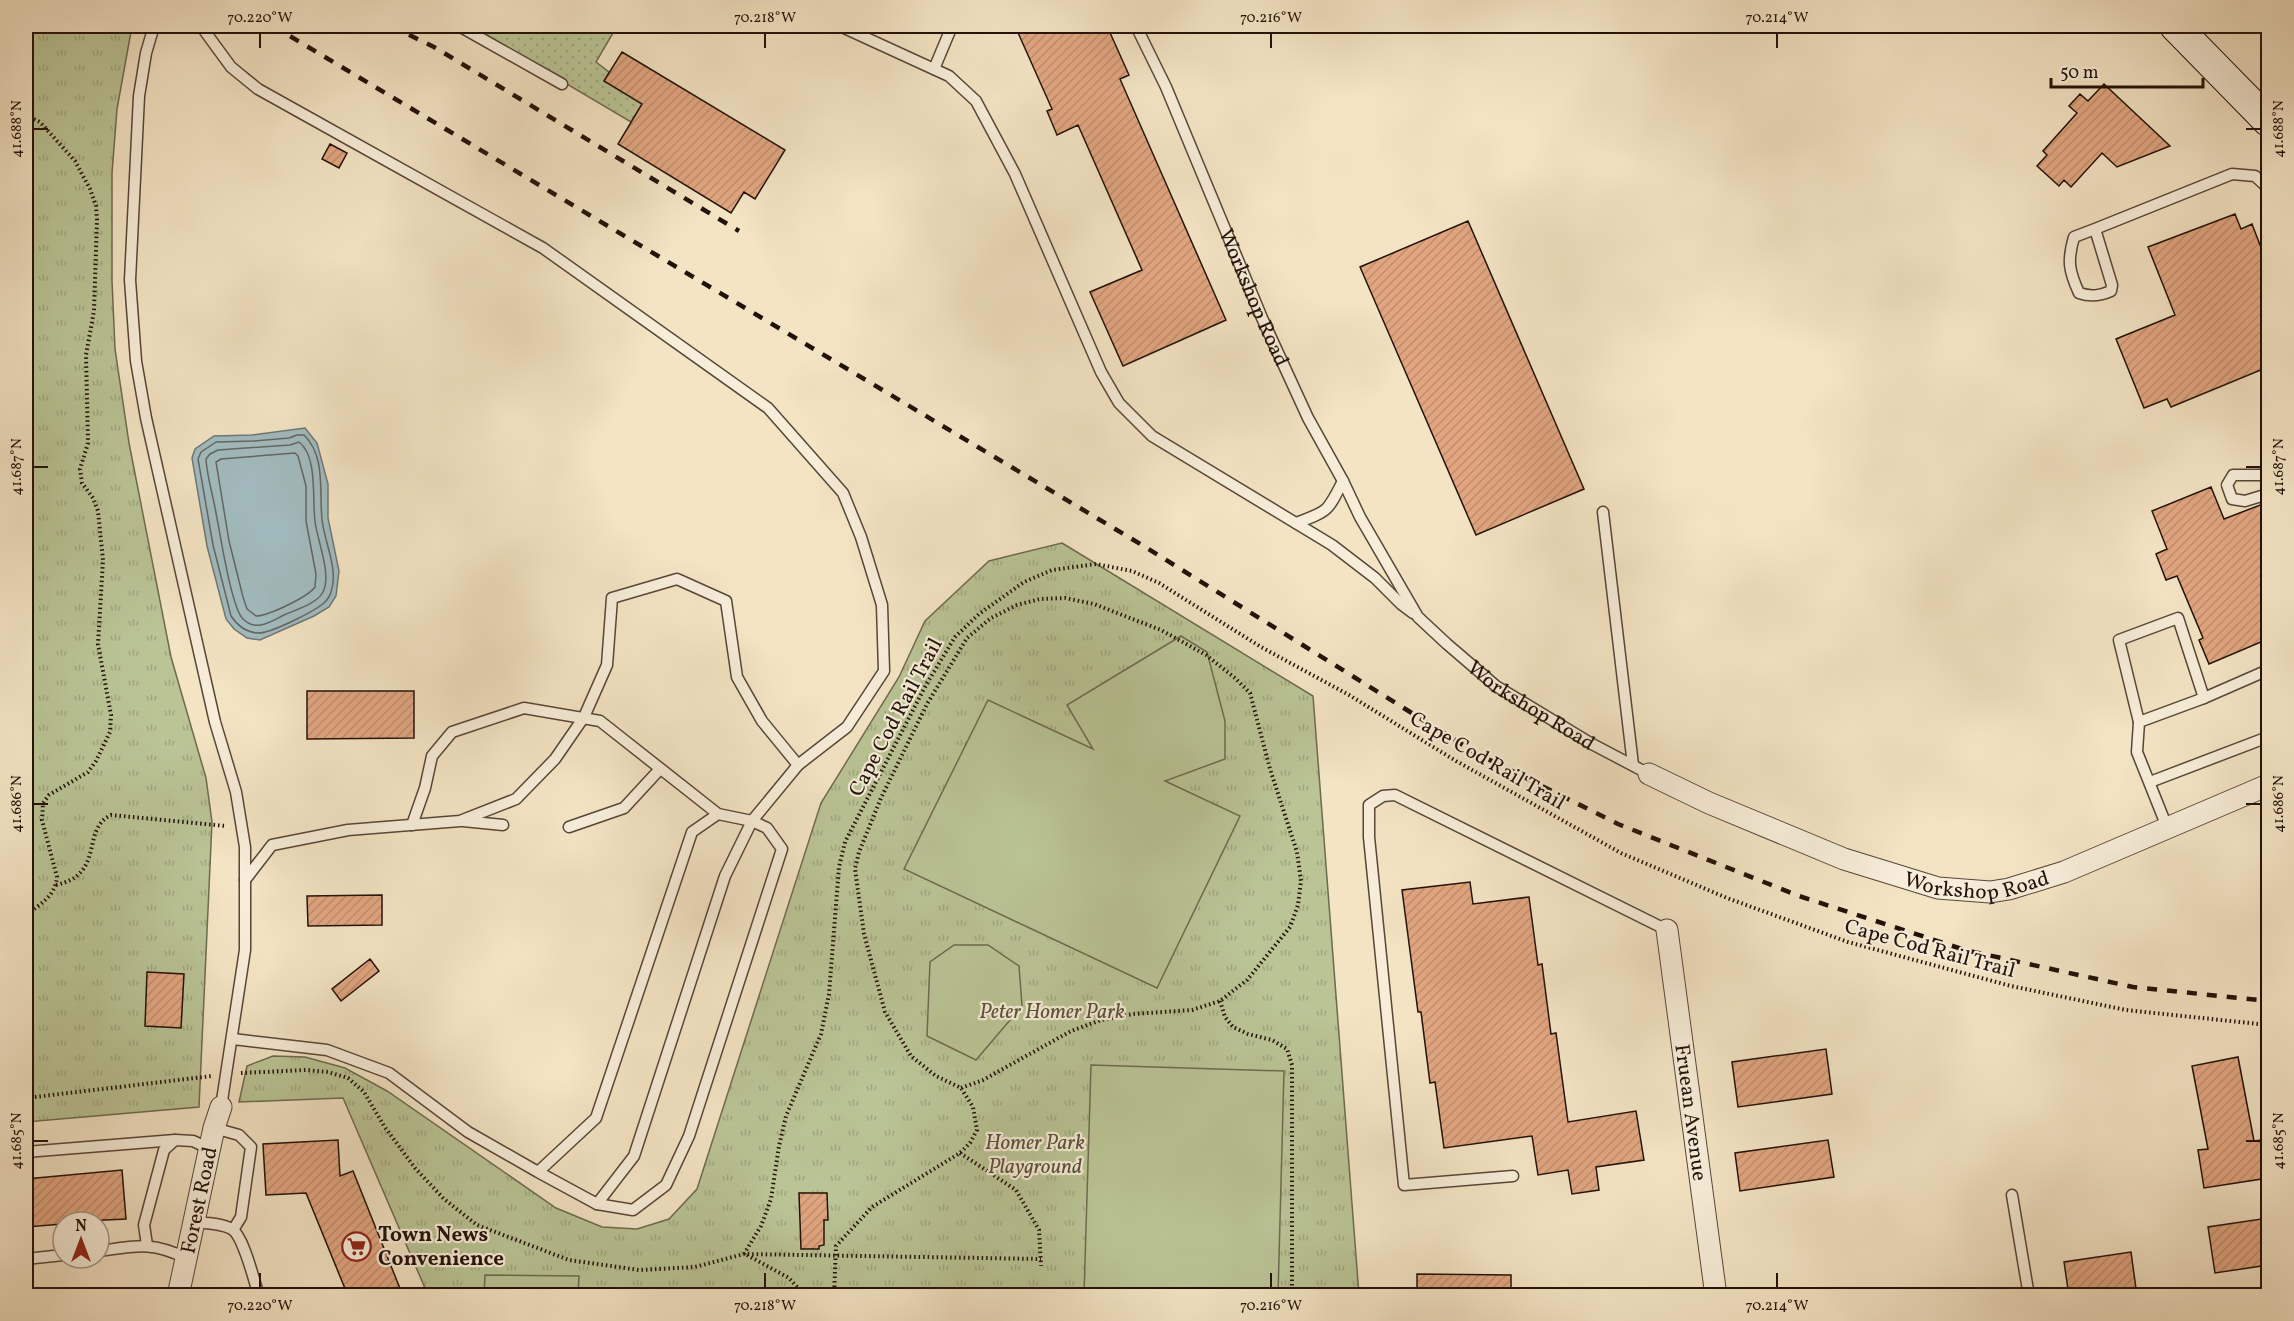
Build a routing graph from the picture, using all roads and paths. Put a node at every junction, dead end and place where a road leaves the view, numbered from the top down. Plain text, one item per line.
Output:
1 (154, 26) edge
2 (201, 26) edge
3 (459, 26) edge
4 (840, 26) edge
5 (952, 26) edge
6 (1136, 26) edge
7 (2175, 26) edge
8 (934, 69) junction
9 (562, 84) dead end
10 (26, 115) edge
11 (2268, 121) edge
12 (2268, 188) edge
13 (2095, 229) junction
14 (2268, 475) edge
15 (1343, 481) junction
16 (2268, 494) edge
17 (1603, 512) dead end
18 (1296, 523) junction
19 (1418, 616) junction
20 (2268, 670) edge
21 (2204, 698) junction
22 (584, 717) junction
23 (2139, 722) junction
24 (2268, 737) edge
25 (798, 765) junction
26 (660, 769) junction
27 (1641, 770) junction
28 (2150, 782) junction
29 (2268, 785) edge
30 (718, 814) junction
31 (460, 821) junction
32 (752, 821) junction
33 (412, 825) junction
34 (503, 825) dead end
35 (240, 827) junction
36 (568, 827) dead end
37 (2167, 827) junction
38 (245, 880) junction
39 (56, 885) junction
40 (26, 915) edge
41 (1667, 930) joint
42 (1220, 1001) junction
43 (2268, 1025) edge
44 (232, 1040) junction
45 (243, 1073) dead end
46 (211, 1076) dead end
47 (961, 1088) junction
48 (26, 1098) edge
49 (221, 1107) joint
50 (212, 1139) junction
51 (175, 1140) junction
52 (26, 1152) edge
53 (960, 1153) junction
54 (538, 1172) junction
55 (1513, 1176) dead end
56 (2012, 1195) dead end
57 (597, 1204) junction
58 (194, 1222) junction
59 (233, 1230) junction
60 (147, 1245) junction
61 (111, 1250) edge
62 (744, 1254) junction
63 (51, 1256) edge
64 (836, 1257) junction
65 (186, 1258) junction
66 (26, 1259) edge
67 (1041, 1259) junction
68 (1041, 1266) dead end
69 (178, 1296) edge
70 (259, 1296) edge
71 (805, 1296) edge
72 (834, 1296) edge
73 (1292, 1296) edge
74 (1716, 1296) edge
75 (2029, 1296) edge

1 - 35 lane
2 - 25 lane
3 - 9 lane
4 - 8 lane
5 - 8 lane
6 - 15 lane, Workshop Road
7 - 11 main road
8 - 18 lane
10 - 39 path
12 - 13 lane
13 - 13 lane
14 - 16 lane
15 - 18 lane
15 - 19 lane, Workshop Road
17 - 27 lane
18 - 19 lane
19 - 27 lane, Workshop Road
20 - 21 lane
21 - 23 lane
21 - 23 lane
22 - 25 lane
22 - 26 lane
22 - 31 lane
22 - 33 lane
23 - 28 lane
24 - 28 lane
25 - 32 lane
26 - 30 lane
26 - 36 lane
27 - 37 street, Workshop Road
28 - 37 lane
29 - 37 street, Workshop Road
30 - 32 lane
30 - 54 lane
31 - 33 lane
31 - 34 lane
32 - 57 lane
32 - 57 lane
33 - 38 lane
35 - 38 lane
35 - 39 path
38 - 44 lane
39 - 40 path
41 - 55 lane
41 - 74 street, Fruean Avenue
42 - 47 path
42 - 47 path
42 - 73 path
43 - 62 path, Cape Cod Rail Trail
44 - 49 lane
44 - 54 lane
45 - 62 path
46 - 48 path
47 - 53 path
49 - 50 street, Forest Road
50 - 51 lane
50 - 58 street, Forest Road
50 - 59 lane
51 - 52 lane
51 - 60 lane
53 - 64 path
53 - 67 path
54 - 57 lane
56 - 75 lane
58 - 59 lane
58 - 65 street, Forest Road
59 - 70 lane
60 - 61 lane
60 - 65 lane
62 - 64 path
62 - 71 path
63 - 66 lane
64 - 67 path
64 - 72 path
65 - 69 street, Forest Road
67 - 68 path

